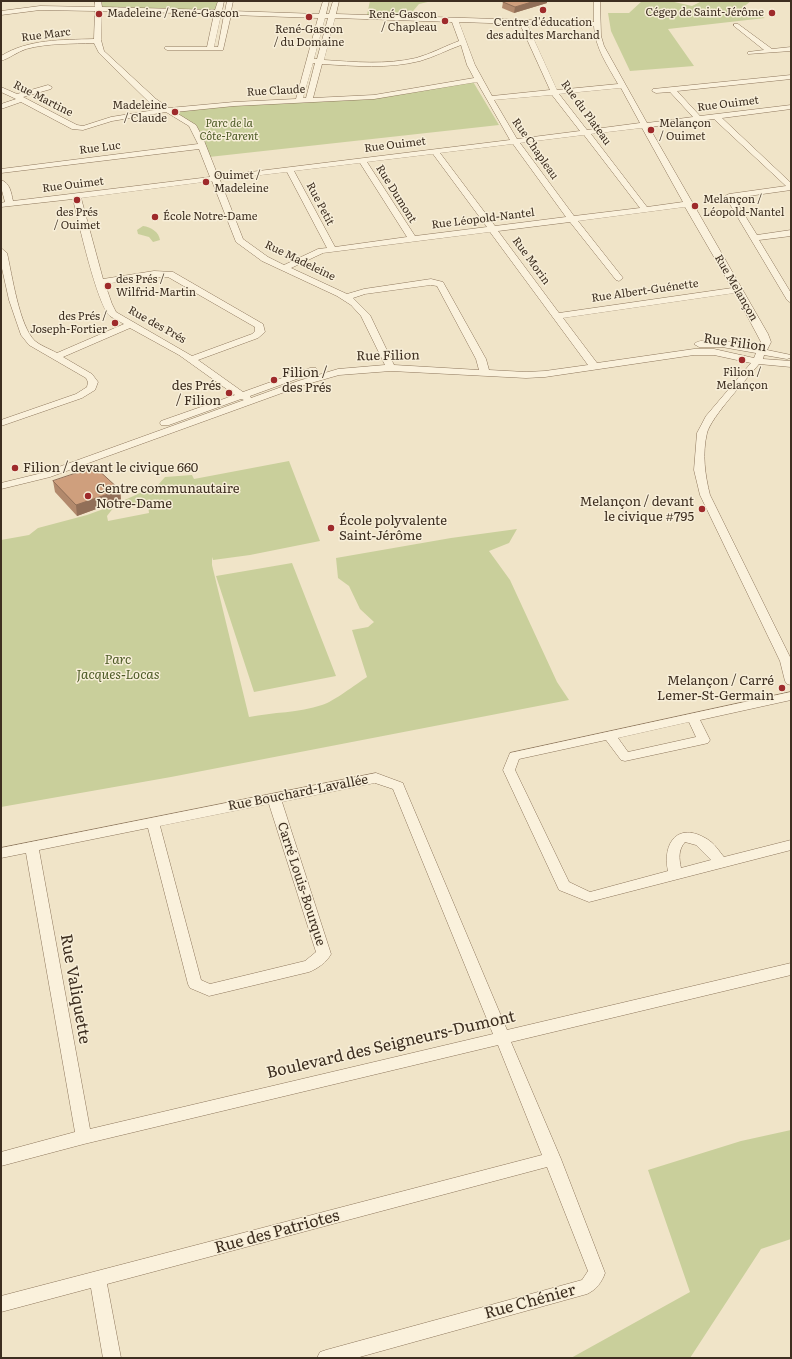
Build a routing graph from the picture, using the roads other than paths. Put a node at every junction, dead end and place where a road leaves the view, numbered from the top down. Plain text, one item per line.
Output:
1 (221, 1) edge
2 (230, 1) edge
3 (326, 1) edge
4 (336, 1) edge
5 (597, 1) edge
6 (99, 5) edge
7 (220, 12) junction
8 (1, 13) edge
9 (228, 13) junction
10 (322, 15) junction
11 (332, 16) junction
12 (455, 20) junction
13 (523, 22) junction
14 (598, 24) junction
15 (736, 25) dead end
16 (97, 41) junction
17 (463, 42) junction
18 (167, 48) dead end
19 (210, 48) junction
20 (791, 49) edge
21 (770, 51) junction
22 (750, 53) dead end
23 (1, 59) edge
24 (310, 61) junction
25 (320, 62) junction
26 (791, 76) edge
27 (478, 79) junction
28 (623, 86) junction
29 (48, 87) dead end
30 (1, 89) edge
31 (672, 90) junction
32 (656, 91) dead end
33 (554, 92) junction
34 (489, 98) junction
35 (18, 99) junction
36 (309, 100) junction
37 (299, 101) junction
38 (1, 107) edge
39 (791, 108) edge
40 (168, 110) junction
41 (717, 117) junction
42 (699, 119) junction
43 (644, 125) junction
44 (75, 127) joint
45 (584, 132) junction
46 (515, 141) junction
47 (202, 146) junction
48 (435, 151) junction
49 (362, 160) junction
50 (289, 169) junction
51 (1, 171) edge
52 (214, 178) junction
53 (1, 182) edge
54 (791, 188) edge
55 (76, 196) junction
56 (10, 204) junction
57 (688, 204) junction
58 (1, 205) edge
59 (645, 209) junction
60 (572, 219) junction
61 (493, 229) junction
62 (791, 232) edge
63 (754, 238) junction
64 (412, 239) junction
65 (332, 250) junction
66 (1, 251) edge
67 (284, 268) junction
68 (619, 278) dead end
69 (99, 282) junction
70 (787, 286) edge
71 (11, 287) junction
72 (1, 288) edge
73 (737, 290) junction
74 (345, 298) junction
75 (791, 300) edge
76 (557, 316) junction
77 (130, 324) junction
78 (760, 356) junction
79 (56, 357) junction
80 (791, 357) edge
81 (192, 359) junction
82 (592, 363) junction
83 (791, 364) edge
84 (390, 365) junction
85 (484, 370) junction
86 (316, 373) junction
87 (242, 394) junction
88 (250, 402) junction
89 (1, 423) edge
90 (32, 475) junction
91 (1, 478) edge
92 (1, 486) edge
93 (791, 682) edge
94 (791, 696) edge
95 (692, 716) junction
96 (609, 735) junction
97 (274, 798) junction
98 (153, 823) junction
99 (791, 845) edge
100 (32, 847) junction
101 (1, 853) edge
102 (721, 863) junction
103 (676, 875) junction
104 (791, 969) edge
105 (501, 1037) junction
106 (84, 1137) junction
107 (1, 1159) edge
108 (553, 1159) junction
109 (98, 1279) junction
110 (1, 1304) edge
111 (112, 1358) edge
112 (326, 1358) edge

1 - 7 street
2 - 9 street
3 - 10 street
4 - 11 street
5 - 14 street, Rue Melançon
6 - 7 street
6 - 8 street
6 - 16 street
7 - 9 street
7 - 19 street
9 - 10 street
9 - 19 street
10 - 11 street
10 - 24 street
11 - 12 street
11 - 25 street
12 - 13 street
12 - 17 street, Rue Chapleau
13 - 14 street
13 - 33 street, Rue du Plateau
14 - 28 street, Rue Melançon
15 - 21 street
16 - 23 street, Rue Marc
16 - 40 street, Rue Madeleine
17 - 25 street
17 - 27 street, Rue Chapleau
18 - 19 street
20 - 21 street
21 - 22 street
24 - 25 street
24 - 37 street
25 - 36 street
26 - 31 street
27 - 34 street, Rue Chapleau
27 - 36 street, Rue Claude
28 - 33 street
28 - 43 street, Rue Melançon
29 - 35 street
30 - 35 street, Rue Martine
31 - 32 street
31 - 42 street
33 - 34 street
33 - 45 street, Rue du Plateau
34 - 46 street, Rue Chapleau
35 - 38 street
35 - 44 street, Rue Martine
36 - 37 street, Rue Claude
37 - 40 street, Rue Claude
39 - 41 street, Rue Ouimet
40 - 44 street, Rue Claude
40 - 47 street, Rue Madeleine
41 - 42 street, Rue Ouimet
41 - 54 street
42 - 43 street, Rue Ouimet
43 - 45 street, Rue Ouimet
43 - 57 street, Rue Melançon
45 - 46 street, Rue Ouimet
45 - 59 street, Rue du Plateau
46 - 48 street, Rue Ouimet
46 - 60 street, Rue Chapleau
47 - 51 street, Rue Luc
47 - 52 street, Rue Madeleine
48 - 49 street, Rue Ouimet
48 - 61 street, Rue Morin
49 - 50 street, Rue Ouimet
49 - 64 street, Rue Dumont
50 - 52 street, Rue Ouimet
50 - 65 street, Rue Petit
52 - 55 street, Rue Ouimet
52 - 67 street, Rue Madeleine
53 - 56 street
54 - 63 street
55 - 56 street, Rue Ouimet
55 - 69 street, Rue des Prés
56 - 58 street, Rue Ouimet
57 - 59 street, Rue Léopold-Nantel
57 - 73 street, Rue Melançon
59 - 60 street, Rue Léopold-Nantel
60 - 61 street, Rue Léopold-Nantel
60 - 68 street, Rue Chapleau
61 - 64 street, Rue Léopold-Nantel
61 - 76 street, Rue Morin
62 - 63 street
63 - 70 street
64 - 65 street, Rue Léopold-Nantel
65 - 67 street, Rue Léopold-Nantel
66 - 71 street
67 - 74 street, Rue Madeleine
69 - 77 street, Rue des Prés
69 - 81 street
70 - 75 street
71 - 72 street
71 - 79 street
73 - 76 street, Rue Albert-Guénette
73 - 78 street, Rue Melançon
74 - 84 street, Rue Madeleine
74 - 85 street
76 - 82 street, Rue Morin
77 - 79 street
77 - 81 street, Rue des Prés
78 - 80 street, Rue Filion
78 - 82 street, Rue Filion
78 - 83 street, Rue Filion
78 - 93 street
79 - 89 street
81 - 87 street, Rue des Prés
82 - 85 street, Rue Filion
84 - 85 street, Rue Filion
84 - 86 street, Rue Filion
86 - 87 street, Rue Filion
86 - 88 street, Rue Filion
87 - 88 street, Rue des Prés
87 - 90 street, Rue Filion
88 - 90 street, Rue Filion
90 - 91 street, Rue Filion
90 - 92 street, Rue Filion
94 - 95 street
95 - 96 street
95 - 96 street
96 - 103 street
97 - 98 street, Rue Bouchard-Lavallée
97 - 98 street, Carré Louis-Bourque
97 - 105 street, Rue Bouchard-Lavallée
98 - 100 street, Rue Bouchard-Lavallée
99 - 102 street
100 - 101 street, Rue Bouchard-Lavallée
100 - 106 street, Rue Valiquette
102 - 103 street
102 - 103 street
104 - 105 street, Boulevard des Seigneurs-Dumont
105 - 106 street, Boulevard des Seigneurs-Dumont
105 - 108 street, Rue Chénier
106 - 107 street, Boulevard des Seigneurs-Dumont
108 - 109 street, Rue des Patriotes
108 - 112 street, Rue Chénier
109 - 110 street, Rue des Patriotes
109 - 111 street

